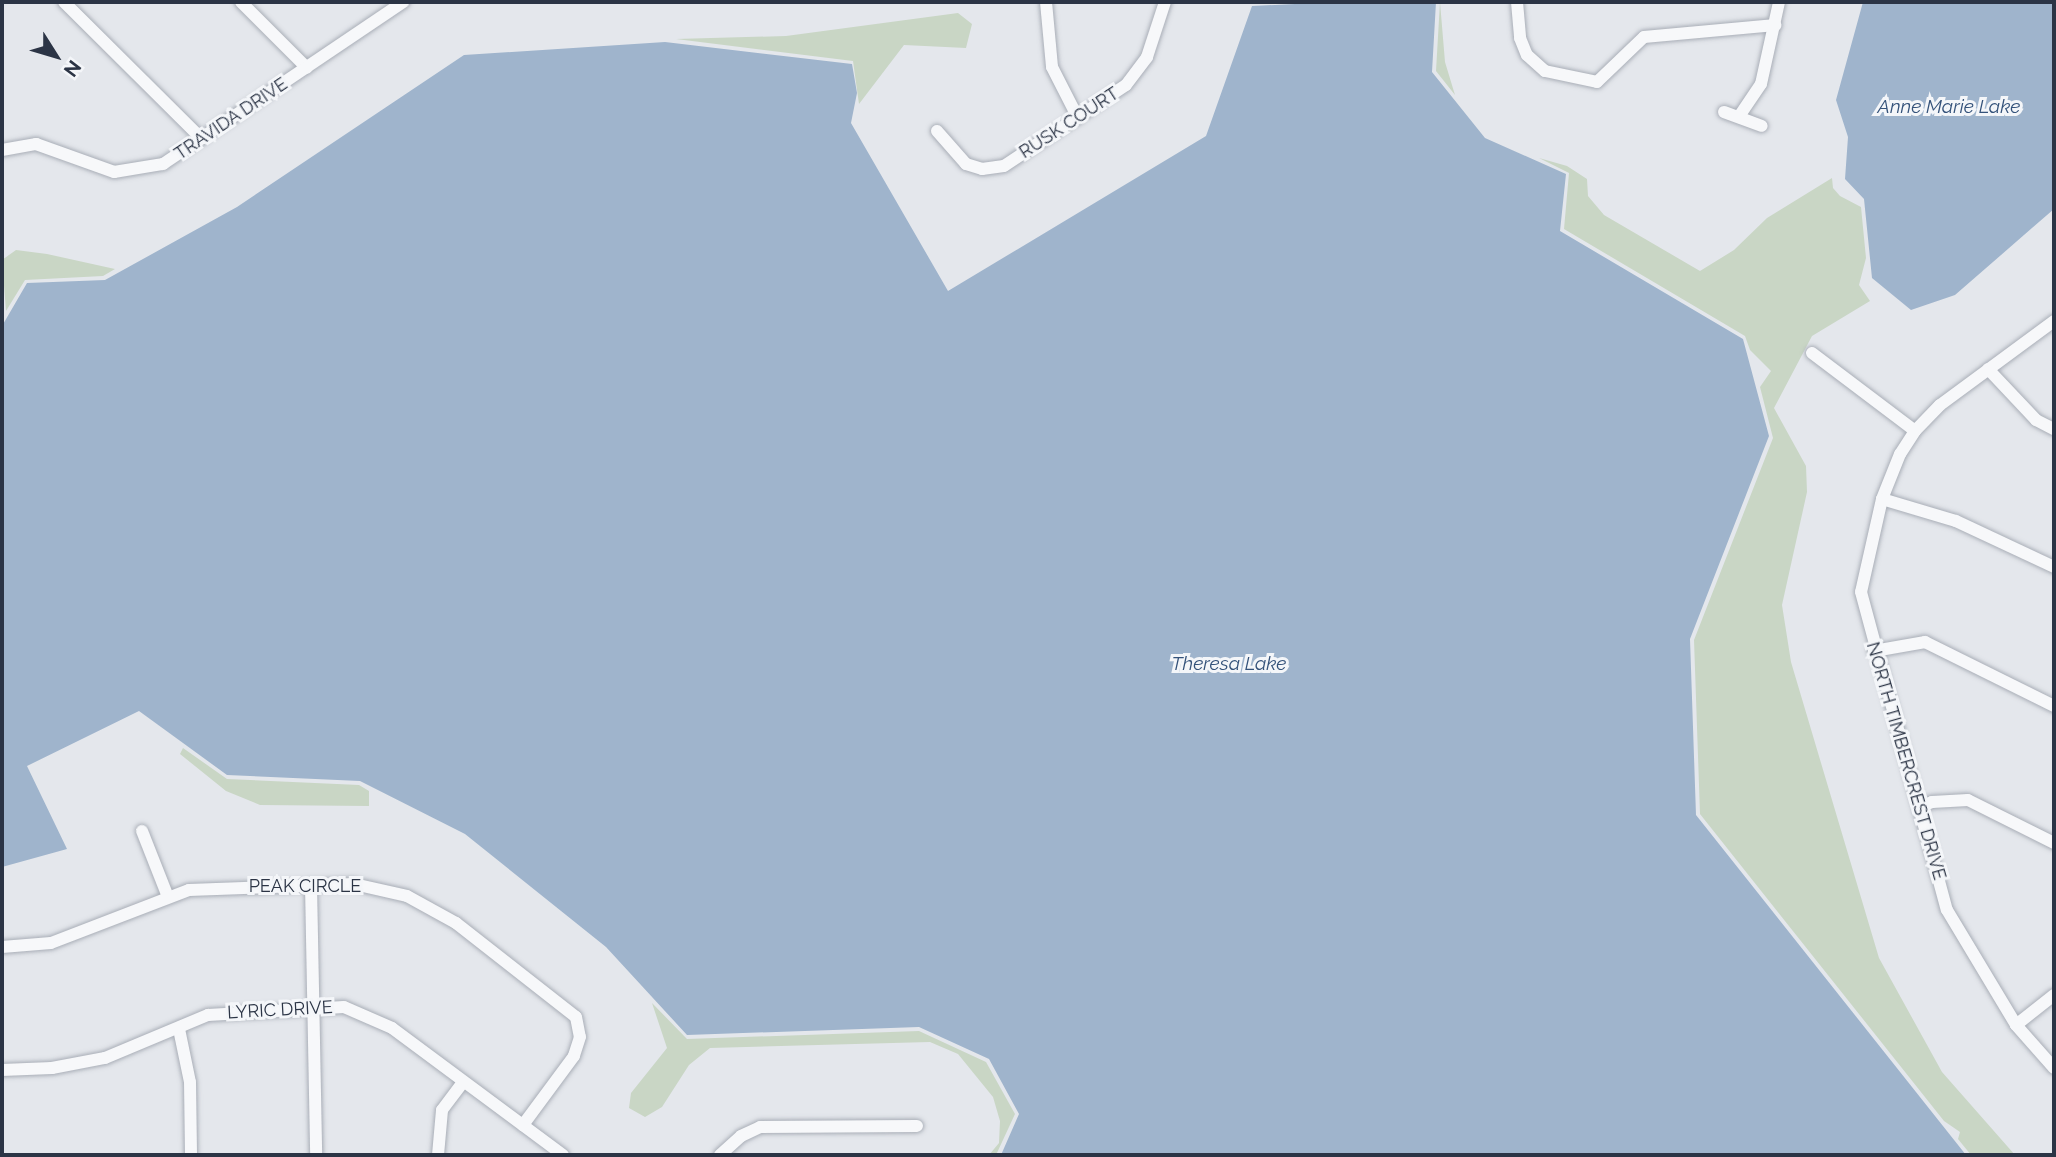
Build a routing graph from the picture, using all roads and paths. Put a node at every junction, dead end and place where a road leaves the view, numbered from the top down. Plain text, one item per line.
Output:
1 (64, 2) edge
2 (241, 2) edge
3 (403, 2) edge
4 (1046, 2) edge
5 (1165, 2) edge
6 (1517, 2) edge
7 (1779, 2) edge
8 (1775, 26) junction
9 (307, 68) junction
10 (1724, 112) dead end
11 (1740, 115) junction
12 (1078, 118) junction
13 (1762, 126) dead end
14 (937, 131) dead end
15 (202, 139) junction
16 (2, 150) edge
17 (2054, 321) edge
18 (1812, 354) dead end
19 (1988, 369) junction
20 (2054, 429) edge
21 (1915, 431) junction
22 (1882, 499) junction
23 (2054, 567) edge
24 (1874, 651) junction
25 (2054, 706) edge
26 (1920, 807) junction
27 (142, 831) dead end
28 (2054, 843) edge
29 (311, 885) junction
30 (168, 897) junction
31 (2, 947) edge
32 (2054, 995) edge
33 (315, 1008) junction
34 (2016, 1025) junction
35 (179, 1029) junction
36 (2054, 1068) edge
37 (2, 1070) edge
38 (462, 1083) junction
39 (523, 1125) junction
40 (917, 1126) dead end
41 (191, 1155) edge
42 (316, 1155) edge
43 (438, 1155) edge
44 (563, 1155) edge
45 (720, 1155) edge

1 - 15 street
2 - 9 street
3 - 9 street, TRAVIDA DRIVE
4 - 12 street
5 - 12 street, RUSK COURT
6 - 8 street
7 - 8 street
8 - 11 street
9 - 15 street, TRAVIDA DRIVE
10 - 11 street
11 - 13 street
12 - 14 street, RUSK COURT
15 - 16 street, TRAVIDA DRIVE
17 - 19 street, NORTH TIMBERCREST DRIVE
18 - 21 street
19 - 20 street
19 - 21 street, NORTH TIMBERCREST DRIVE
21 - 22 street, NORTH TIMBERCREST DRIVE
22 - 23 street
22 - 24 street, NORTH TIMBERCREST DRIVE
24 - 25 street
24 - 26 street, NORTH TIMBERCREST DRIVE
26 - 28 street
26 - 34 street, NORTH TIMBERCREST DRIVE
27 - 30 street
29 - 30 street, PEAK CIRCLE
29 - 33 street
29 - 39 street, PEAK CIRCLE
30 - 31 street, PEAK CIRCLE
32 - 34 street
33 - 35 street, LYRIC DRIVE
33 - 38 street, LYRIC DRIVE
33 - 42 street
34 - 36 street, NORTH TIMBERCREST DRIVE
35 - 37 street, LYRIC DRIVE
35 - 41 street
38 - 39 street, LYRIC DRIVE
38 - 43 street
39 - 44 street, LYRIC DRIVE
40 - 45 street

